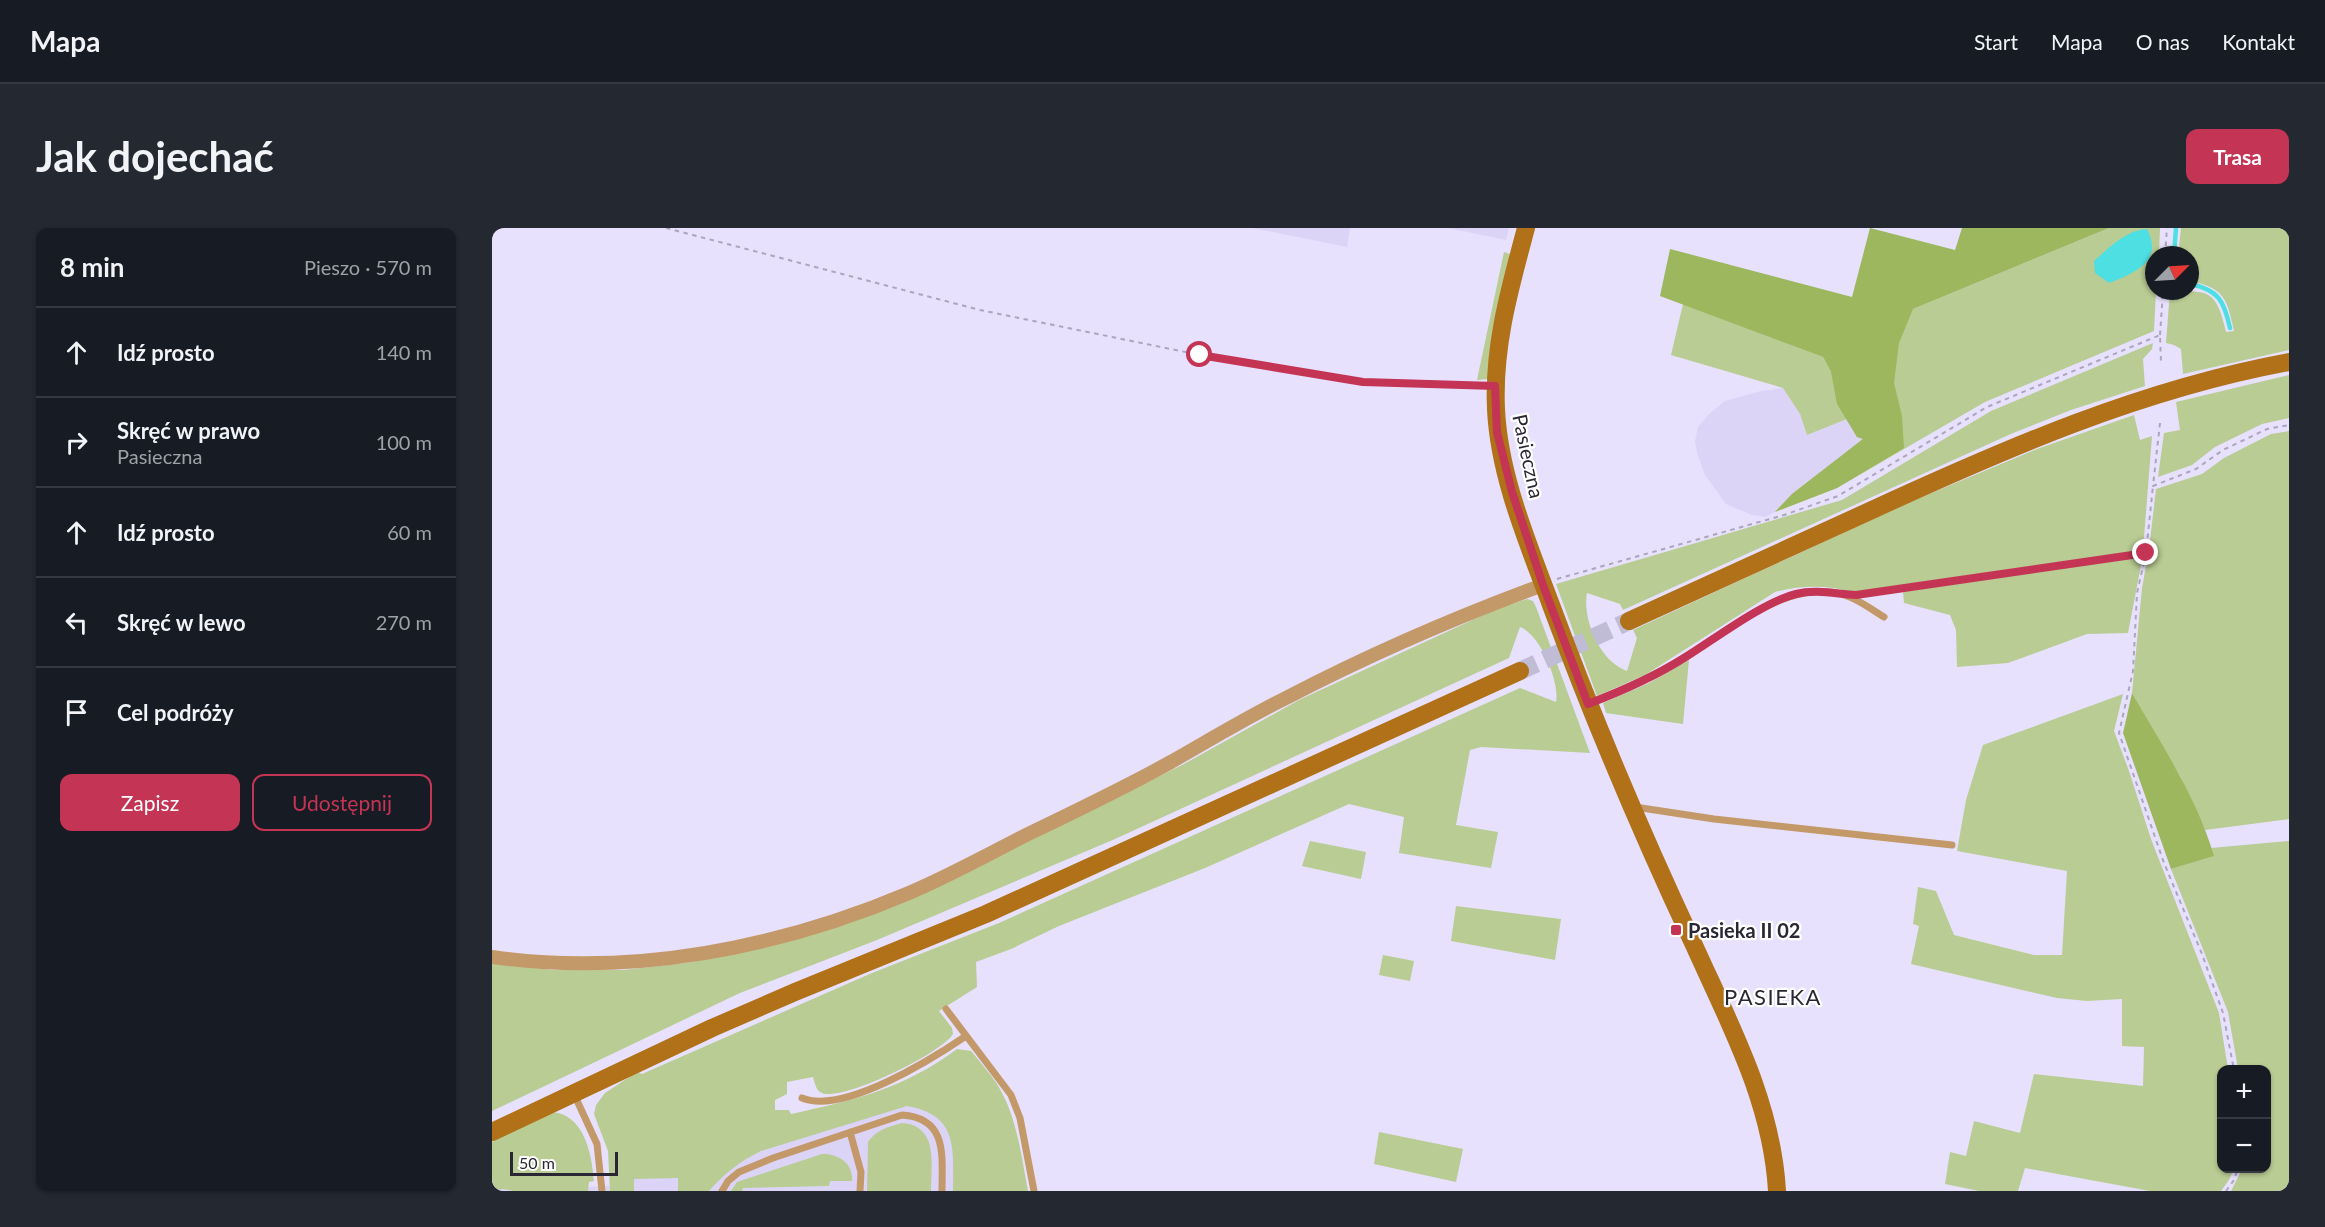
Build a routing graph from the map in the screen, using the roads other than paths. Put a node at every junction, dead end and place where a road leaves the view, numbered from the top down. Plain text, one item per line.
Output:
1 (1526, 228) edge
2 (2289, 362) edge
3 (1543, 585) junction
4 (1884, 617) dead end
5 (1629, 621) tunnel mouth
6 (1520, 671) tunnel mouth
7 (1588, 704) junction
8 (1632, 807) junction
9 (1952, 845) dead end
10 (492, 957) edge
11 (946, 1009) dead end
12 (966, 1036) junction
13 (574, 1092) junction
14 (802, 1098) dead end
15 (492, 1132) edge
16 (850, 1132) junction
17 (603, 1191) edge
18 (722, 1191) edge
19 (860, 1191) edge
20 (942, 1191) edge
21 (1034, 1191) edge
22 (1777, 1191) edge

1 - 3 main road, Pasieczna
2 - 5 main road
3 - 7 main road, Pasieczna
3 - 10 street
4 - 7 lane
6 - 13 main road
7 - 8 main road, Pasieczna
8 - 9 lane
8 - 22 main road, Pasieczna
11 - 12 lane
12 - 14 lane
12 - 21 lane
13 - 15 main road
13 - 17 lane
16 - 18 lane
16 - 19 lane
16 - 20 lane

